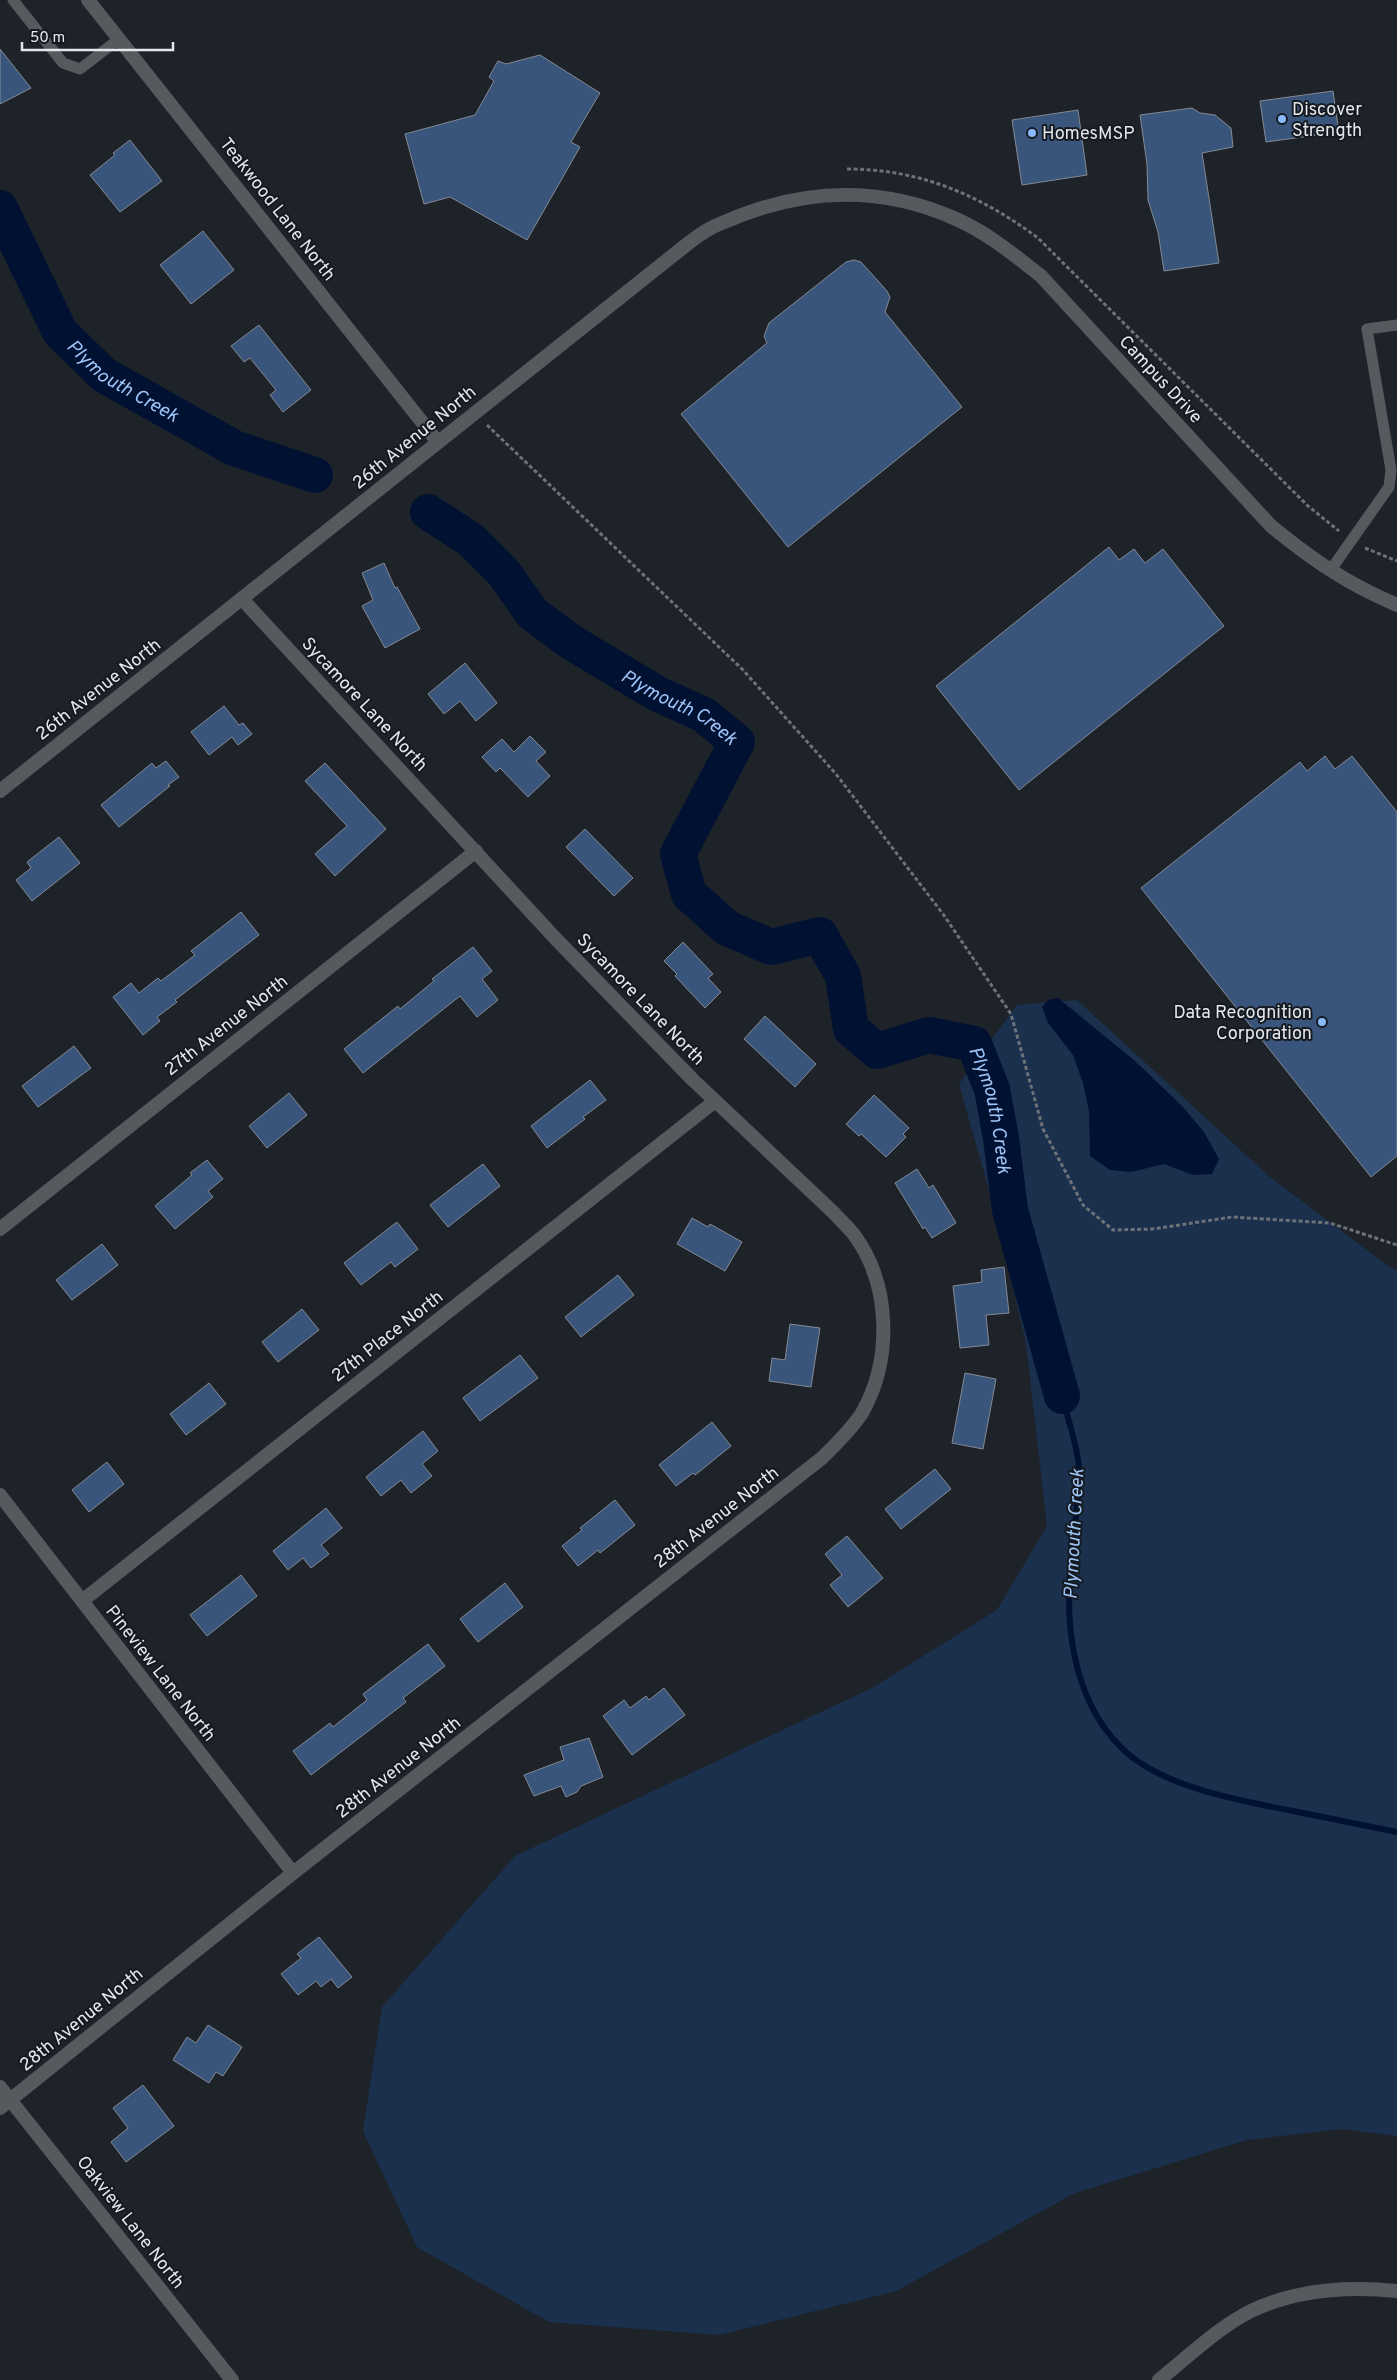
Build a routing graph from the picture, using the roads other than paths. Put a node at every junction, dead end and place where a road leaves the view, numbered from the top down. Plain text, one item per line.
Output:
1 (12, 0) edge
2 (88, 0) edge
3 (119, 39) junction
4 (887, 198) joint
5 (1397, 325) edge
6 (1397, 434) edge
7 (1385, 436) junction
8 (437, 442) junction
9 (1391, 492) edge
10 (1330, 571) junction
11 (242, 599) junction
12 (1397, 605) edge
13 (0, 790) edge
14 (476, 851) junction
15 (716, 1101) junction
16 (0, 1229) edge
17 (822, 1458) joint
18 (0, 1495) edge
19 (82, 1601) junction
20 (293, 1873) junction
21 (0, 2087) edge
22 (5, 2104) edge
23 (1397, 2291) edge
24 (232, 2380) edge
25 (1159, 2380) edge

1 - 3 lane
2 - 3 street, Teakwood Lane North
3 - 8 street, Teakwood Lane North
4 - 8 street, 26th Avenue North
4 - 10 street, Campus Drive
5 - 7 lane
6 - 7 lane
7 - 9 lane
8 - 11 street, 26th Avenue North
9 - 10 lane
10 - 12 street, Campus Drive
11 - 13 street, 26th Avenue North
11 - 14 street, Sycamore Lane North
14 - 15 street, Sycamore Lane North
14 - 16 street, 27th Avenue North
15 - 17 street, Sycamore Lane North
15 - 19 street, 27th Place North
17 - 20 street, 28th Avenue North
18 - 19 street, Pineview Lane North
19 - 20 street, Pineview Lane North
20 - 22 street, 28th Avenue North
21 - 22 street, Oakview Lane North
22 - 24 street, Oakview Lane North
23 - 25 street

